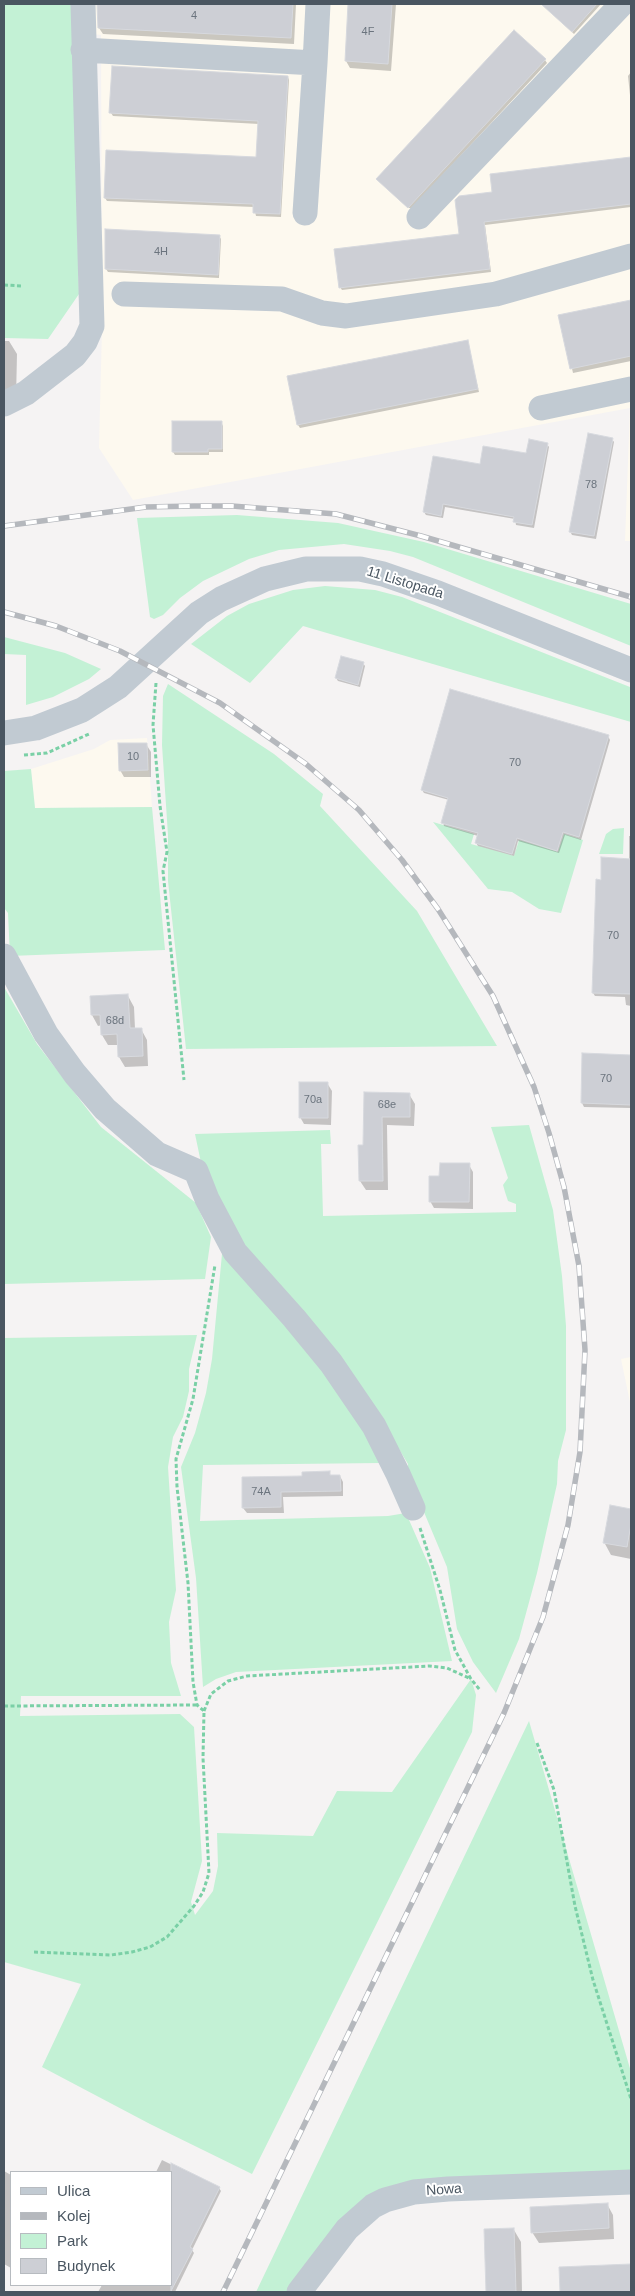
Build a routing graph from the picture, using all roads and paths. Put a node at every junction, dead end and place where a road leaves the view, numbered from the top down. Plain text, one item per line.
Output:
1 (83, 4) edge
2 (318, 4) edge
3 (622, 4) edge
4 (83, 50) junction
5 (315, 63) junction
6 (305, 213) dead end
7 (419, 217) dead end
8 (631, 256) edge
9 (4, 284) edge
10 (22, 286) dead end
11 (124, 294) dead end
12 (631, 390) edge
13 (4, 404) edge
14 (541, 408) dead end
15 (140, 668) junction
16 (631, 670) edge
17 (93, 731) dead end
18 (4, 733) edge
19 (16, 756) dead end
20 (4, 956) edge
21 (184, 1080) dead end
22 (216, 1264) dead end
23 (413, 1508) joint
24 (471, 1679) junction
25 (480, 1690) dead end
26 (197, 1705) junction
27 (4, 1706) edge
28 (204, 1711) junction
29 (537, 1743) dead end
30 (34, 1952) dead end
31 (631, 2099) edge
32 (631, 2182) edge
33 (299, 2292) edge

1 - 4 street
2 - 5 street
3 - 7 street
4 - 5 street
4 - 13 street
5 - 6 street
8 - 11 street
9 - 10 path
12 - 14 street
15 - 16 street, 11 Listopada
15 - 18 street, 11 Listopada
15 - 21 path
17 - 19 path
20 - 23 street
22 - 26 path
23 - 24 path
24 - 25 path
24 - 28 path
26 - 27 path
26 - 28 path
28 - 30 path
29 - 31 path
32 - 33 street, Nowa

